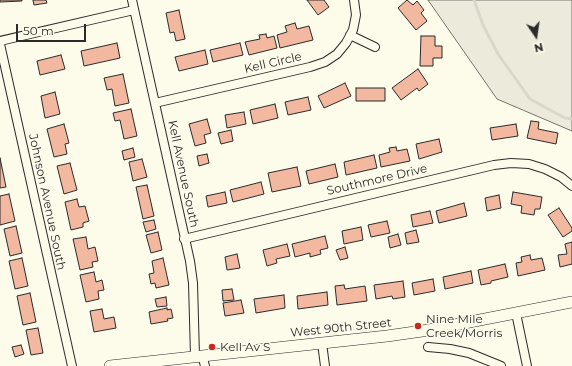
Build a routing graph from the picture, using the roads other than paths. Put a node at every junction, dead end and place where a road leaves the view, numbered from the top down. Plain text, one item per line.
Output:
1 (132, 0) edge
2 (354, 0) edge
3 (134, 10) junction
4 (350, 35) junction
5 (0, 42) edge
6 (375, 46) dead end
7 (155, 104) junction
8 (572, 186) edge
9 (184, 239) junction
10 (572, 302) edge
11 (516, 313) junction
12 (322, 343) junction
13 (428, 347) dead end
14 (201, 359) edge
15 (72, 366) edge
16 (110, 366) edge
17 (325, 366) edge
18 (500, 366) edge
19 (527, 366) edge

1 - 3 street, Kell Avenue South
2 - 4 street, Kell Circle
3 - 5 street
3 - 7 street, Kell Avenue South
4 - 6 street
4 - 7 street, Kell Circle
5 - 15 street, Johnson Avenue South
7 - 9 street, Kell Avenue South
8 - 9 street, Southmore Drive
9 - 14 street, Kell Avenue South
10 - 11 street, West 90th Street
11 - 12 street, West 90th Street
11 - 19 street
12 - 14 street, West 90th Street
12 - 17 street
13 - 18 street
14 - 16 street, West 90th Street

